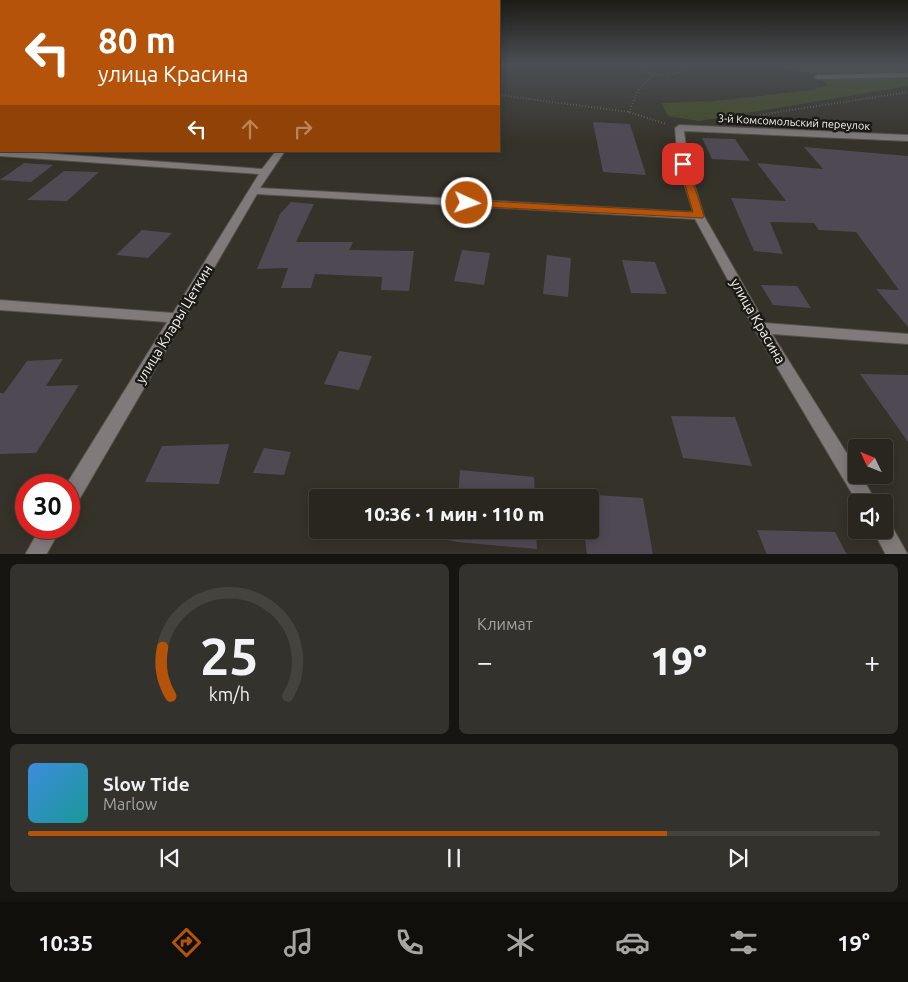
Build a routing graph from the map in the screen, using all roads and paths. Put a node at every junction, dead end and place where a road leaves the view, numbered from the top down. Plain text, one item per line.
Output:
1 (639, 90) edge
2 (908, 92) edge
3 (500, 95) edge
4 (629, 112) junction
5 (755, 116) dead end
6 (679, 128) junction
7 (908, 138) edge
8 (280, 152) edge
9 (0, 153) edge
10 (265, 172) junction
11 (254, 192) junction
12 (699, 216) junction
13 (0, 304) edge
14 (177, 318) junction
15 (761, 328) junction
16 (908, 339) edge
17 (80, 480) edge
18 (862, 494) edge
19 (44, 539) edge
20 (889, 539) edge
21 (35, 554) edge
22 (898, 554) edge

1 - 4 path
2 - 5 path
3 - 4 path
4 - 6 path
6 - 7 street, 3-й Комсомольский переулок
6 - 12 street, улица Красина
8 - 10 street, улица Клары Цеткин
9 - 10 street
10 - 11 street, улица Клары Цеткин
11 - 12 street
11 - 14 street, улица Клары Цеткин
12 - 15 street, улица Красина
13 - 14 street
14 - 17 street, улица Клары Цеткин
15 - 16 street
15 - 18 street, улица Красина
19 - 21 street
20 - 22 street

